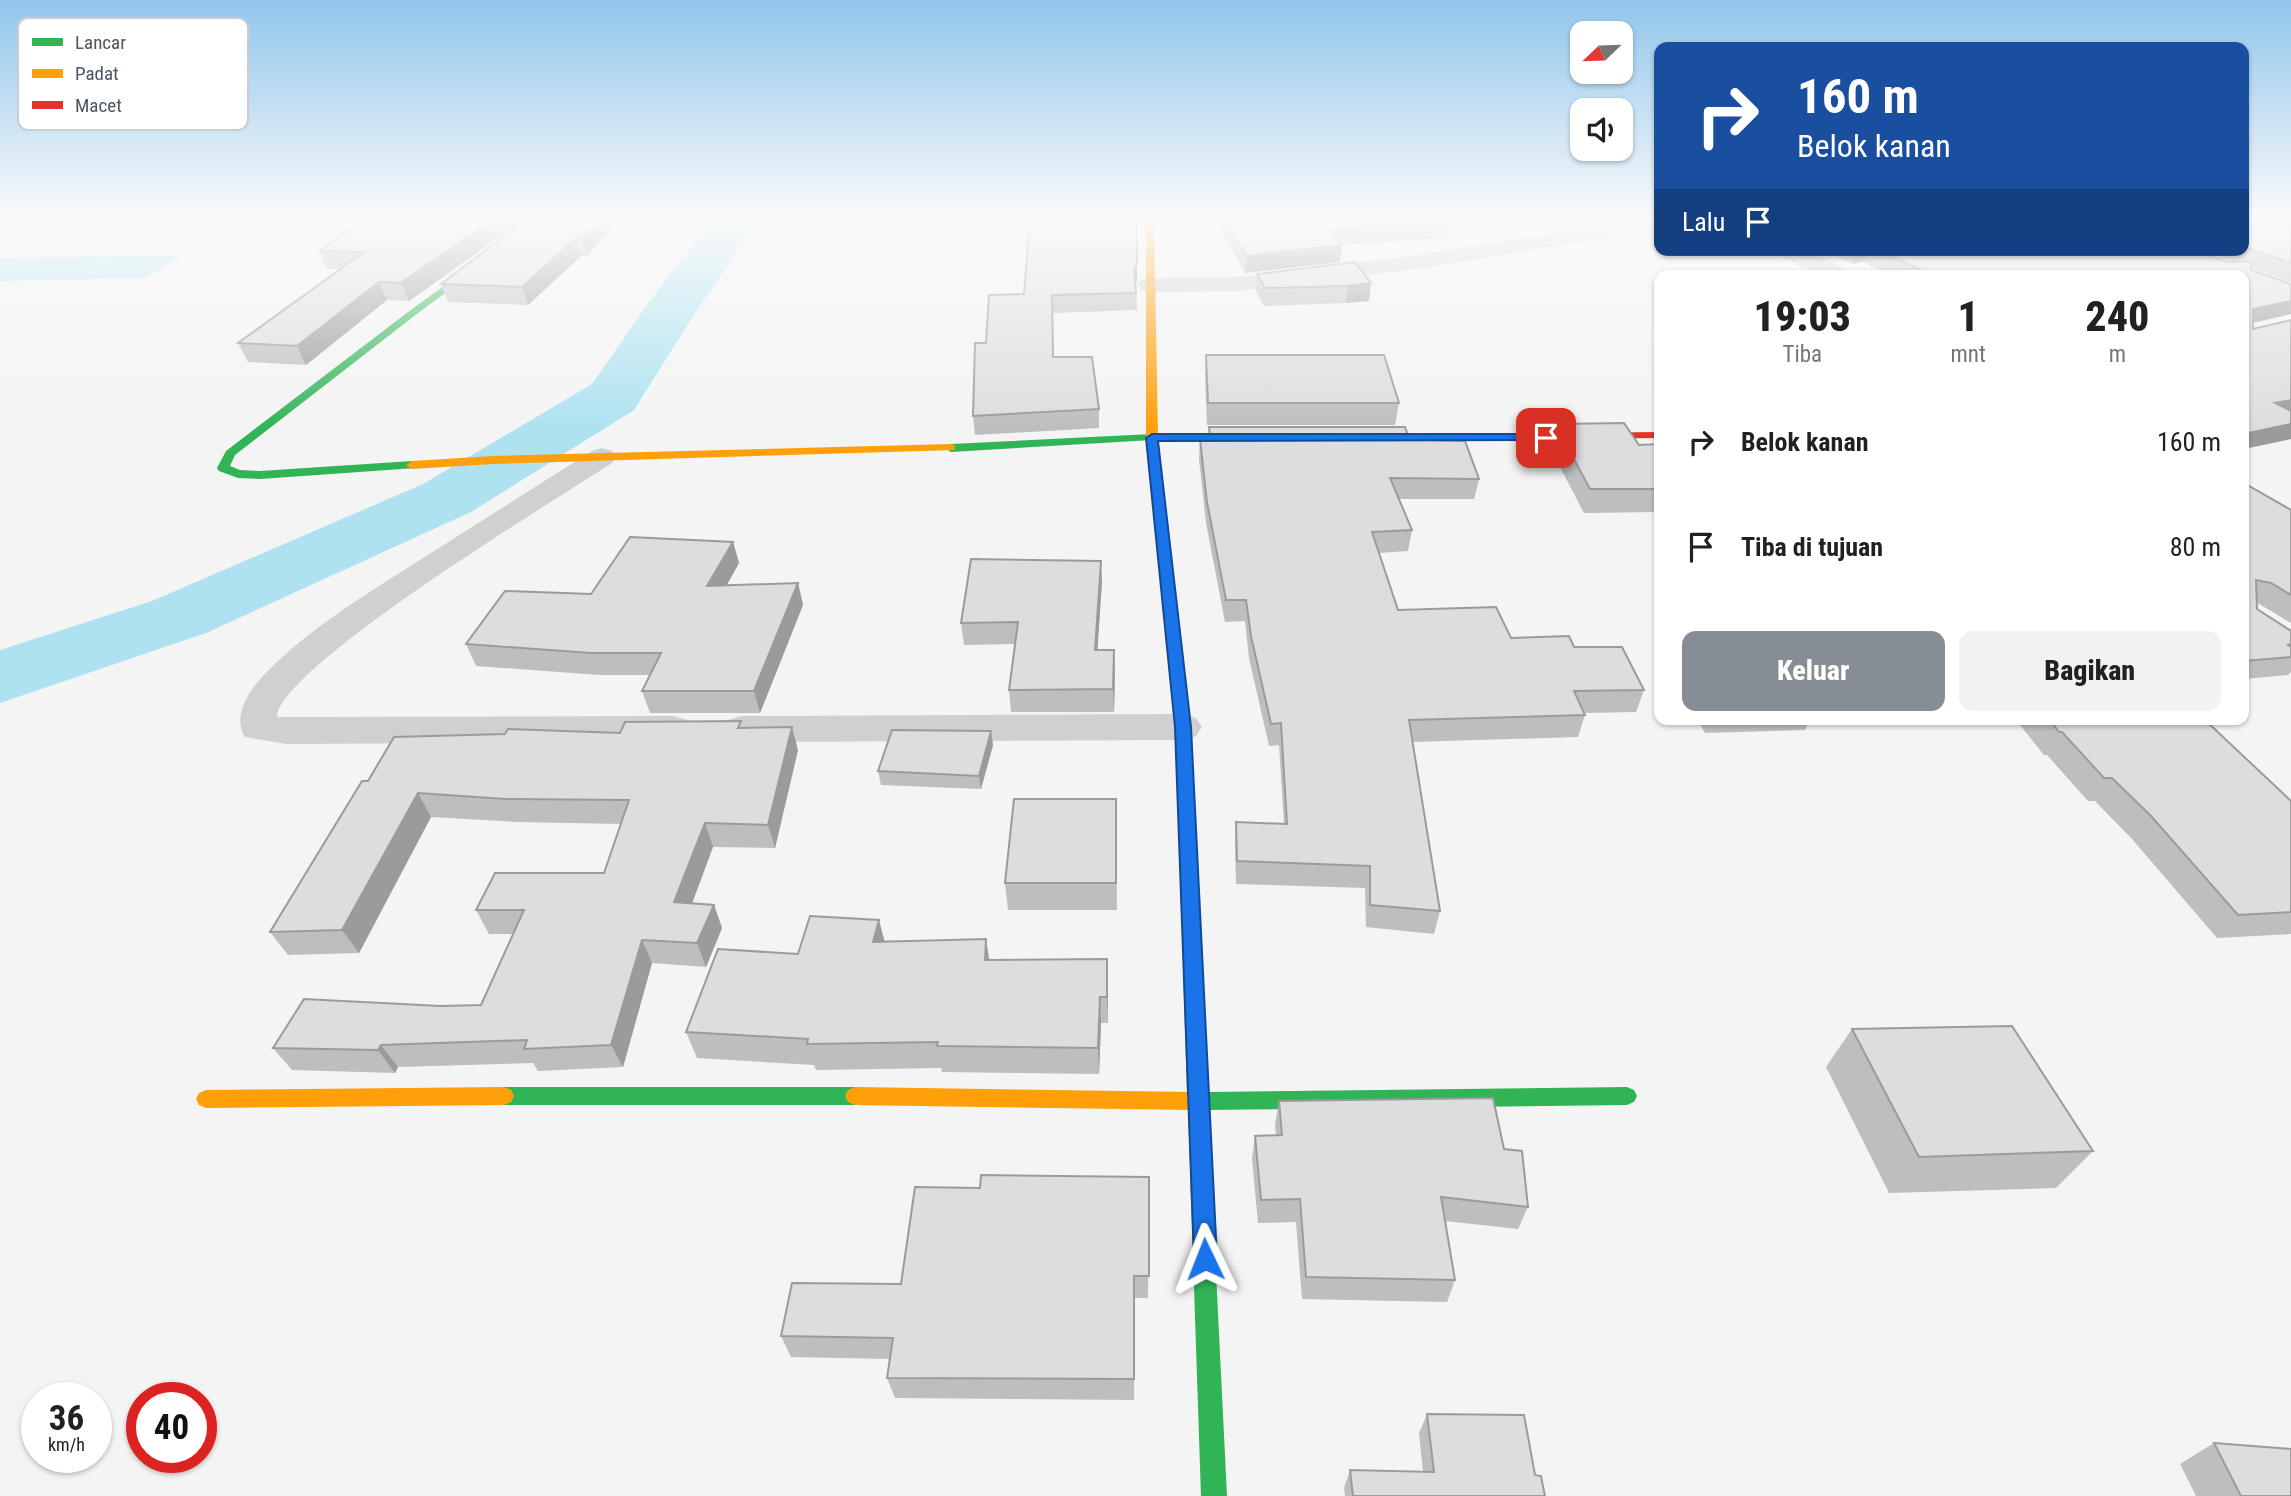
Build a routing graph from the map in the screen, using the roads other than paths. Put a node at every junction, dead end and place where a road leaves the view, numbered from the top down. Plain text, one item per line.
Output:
1 (447, 288) edge
2 (1149, 288) edge
3 (1654, 435) edge
4 (1152, 438) junction
5 (1356, 438) edge
6 (1272, 439) edge
7 (591, 458) junction
8 (1183, 727) junction
9 (1627, 1096) dead end
10 (206, 1099) dead end
11 (1199, 1101) junction
12 (1214, 1496) edge

1 - 7 street
2 - 4 street
3 - 5 street
4 - 6 street
4 - 7 street
4 - 8 street
7 - 8 street
8 - 11 street
9 - 11 street
10 - 11 street
11 - 12 street

